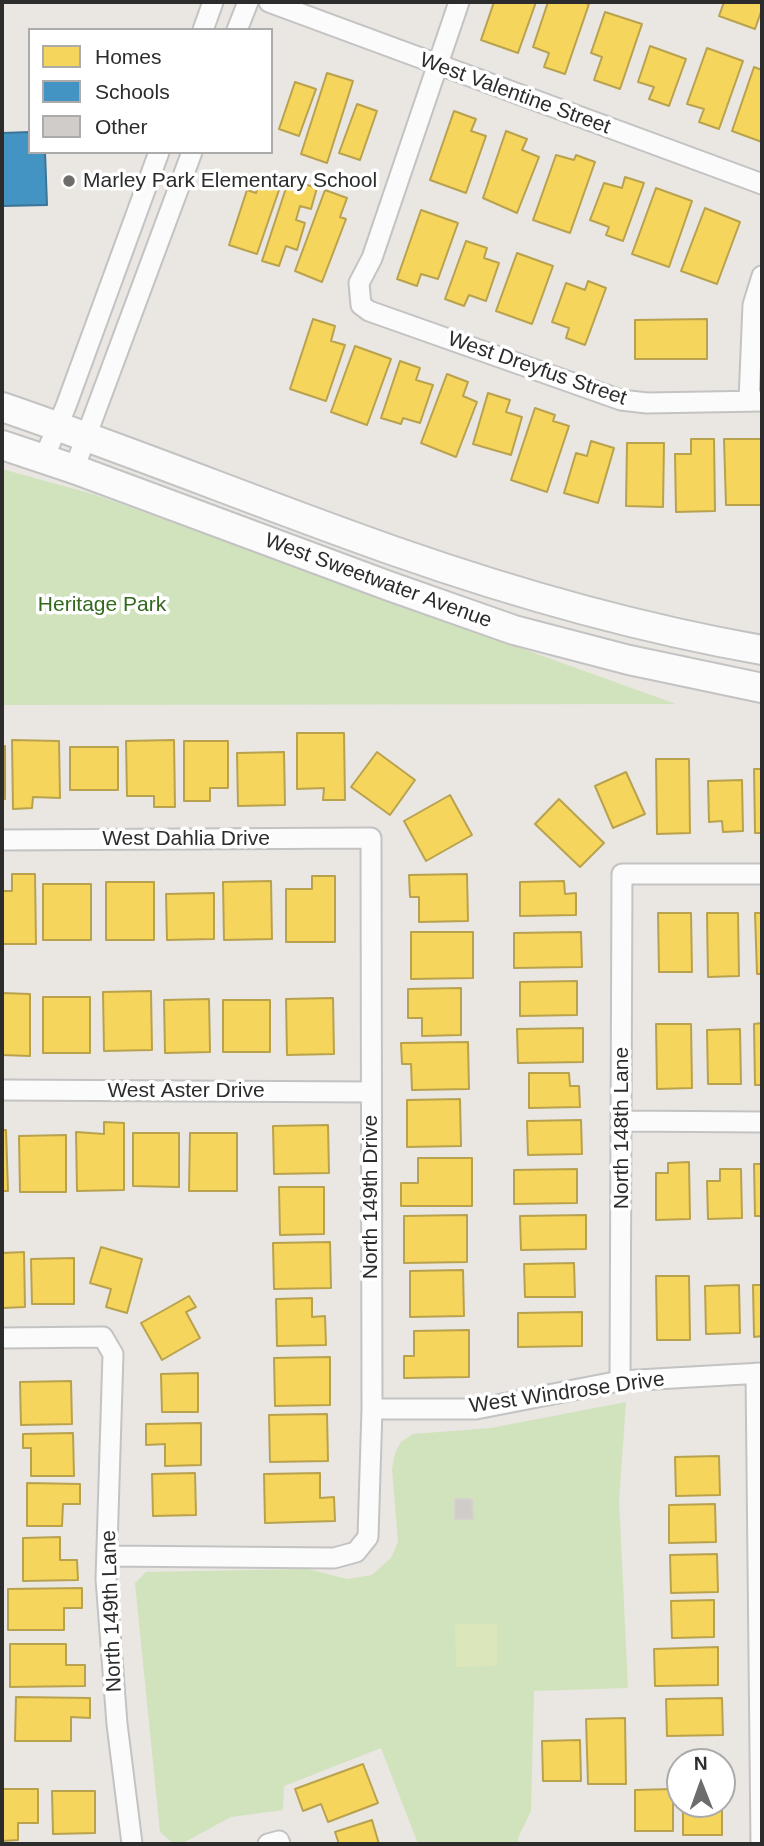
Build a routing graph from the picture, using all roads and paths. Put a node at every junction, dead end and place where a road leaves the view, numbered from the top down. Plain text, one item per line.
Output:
1 (213, 2) edge
2 (248, 2) edge
3 (269, 2) edge
4 (459, 2) edge
5 (204, 28) edge
6 (238, 28) edge
7 (436, 65) junction
8 (158, 154) edge
9 (191, 154) edge
10 (762, 184) edge
11 (762, 276) edge
12 (755, 401) edge
13 (2, 407) edge
14 (57, 426) junction
15 (85, 437) junction
16 (2, 445) edge
17 (44, 458) junction
18 (74, 469) junction
19 (762, 650) edge
20 (762, 688) edge
21 (371, 838) joint
22 (2, 839) edge
23 (762, 874) edge
24 (2, 1090) edge
25 (371, 1093) junction
26 (622, 1121) junction
27 (762, 1122) edge
28 (2, 1338) edge
29 (759, 1373) edge
30 (620, 1381) junction
31 (372, 1409) junction
32 (107, 1556) junction
33 (132, 1844) edge
34 (761, 1844) edge

1 - 5 street
2 - 6 street
3 - 7 street, West Valentine Street
4 - 7 street
7 - 10 street, West Valentine Street
7 - 12 street, West Dreyfus Street
8 - 14 street
9 - 15 street
11 - 12 street
13 - 14 street, West Sweetwater Avenue
14 - 15 street, West Sweetwater Avenue
14 - 17 street
15 - 18 street
15 - 19 street, West Sweetwater Avenue
16 - 17 street, West Sweetwater Avenue
17 - 18 street, West Sweetwater Avenue
18 - 20 street, West Sweetwater Avenue
21 - 22 street, West Dahlia Drive
21 - 25 street, North 149th Drive
23 - 26 street, North 148th Lane
24 - 25 street, West Aster Drive
25 - 31 street, North 149th Drive
26 - 27 street
26 - 30 street, North 148th Lane
28 - 32 street, North 149th Lane
29 - 30 street, West Windrose Drive
29 - 34 street
30 - 31 street, West Windrose Drive
31 - 32 street, North 149th Drive
32 - 33 street, North 149th Lane

